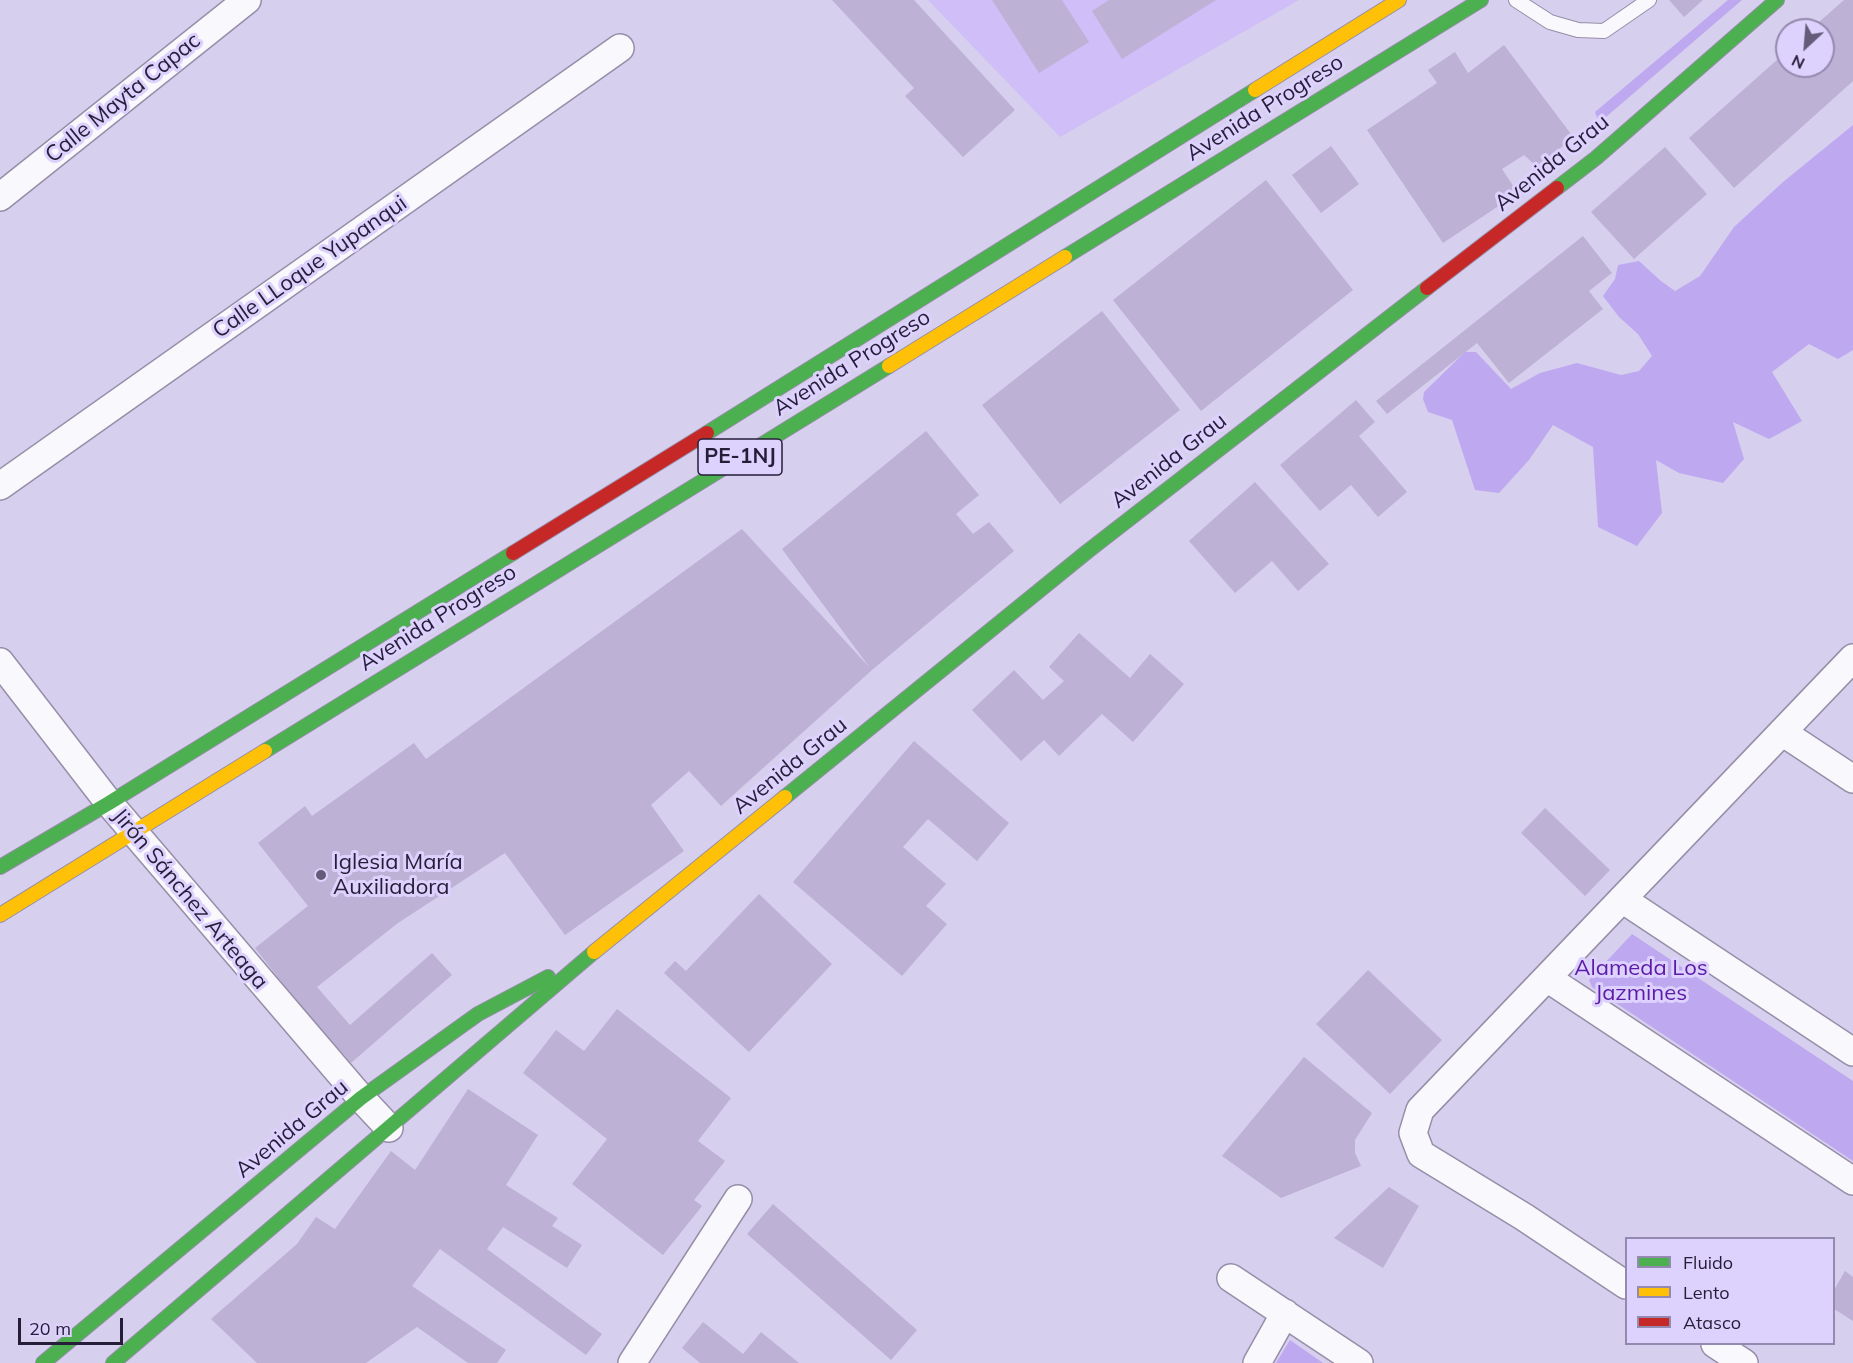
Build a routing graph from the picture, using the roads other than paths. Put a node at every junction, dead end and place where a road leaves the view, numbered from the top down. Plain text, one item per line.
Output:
1 (246, 0) edge
2 (1399, 0) edge
3 (1481, 0) edge
4 (1516, 0) edge
5 (1649, 0) edge
6 (1777, 0) edge
7 (620, 48) dead end
8 (0, 197) edge
9 (0, 486) edge
10 (1853, 658) edge
11 (0, 662) edge
12 (1782, 732) junction
13 (1853, 779) edge
14 (108, 803) junction
15 (133, 831) junction
16 (0, 867) edge
17 (1622, 899) junction
18 (0, 915) edge
19 (587, 958) junction
20 (1547, 978) junction
21 (1853, 1052) edge
22 (361, 1098) junction
23 (389, 1128) junction
24 (1853, 1181) edge
25 (738, 1199) dead end
26 (1231, 1278) dead end
27 (1625, 1284) edge
28 (1285, 1313) junction
29 (1717, 1345) edge
30 (125, 1360) edge
31 (44, 1363) edge
32 (632, 1363) edge
33 (1257, 1363) edge
34 (1359, 1363) edge
35 (1744, 1363) edge

1 - 8 street, Calle Mayta Capac
2 - 14 main road, Avenida Progreso / PE-1NJ
3 - 15 main road, Avenida Progreso / PE-1NJ
4 - 5 lane
6 - 19 main road, Avenida Grau
7 - 9 street, Calle LLoque Yupanqui
10 - 12 street
11 - 14 street, Jirón Sánchez Arteaga
12 - 13 street
12 - 17 street
14 - 15 street, Jirón Sánchez Arteaga
14 - 16 main road, Avenida Progreso / PE-1NJ
15 - 18 main road, Avenida Progreso / PE-1NJ
15 - 22 street, Jirón Sánchez Arteaga
17 - 20 street
17 - 21 street
19 - 22 main road, Avenida Grau
19 - 23 main road, Avenida Grau
20 - 24 street
20 - 27 street
22 - 23 street, Jirón Sánchez Arteaga
22 - 31 main road, Avenida Grau
23 - 30 main road, Avenida Grau
25 - 32 street
26 - 28 street
28 - 33 street
28 - 34 street
29 - 35 street

